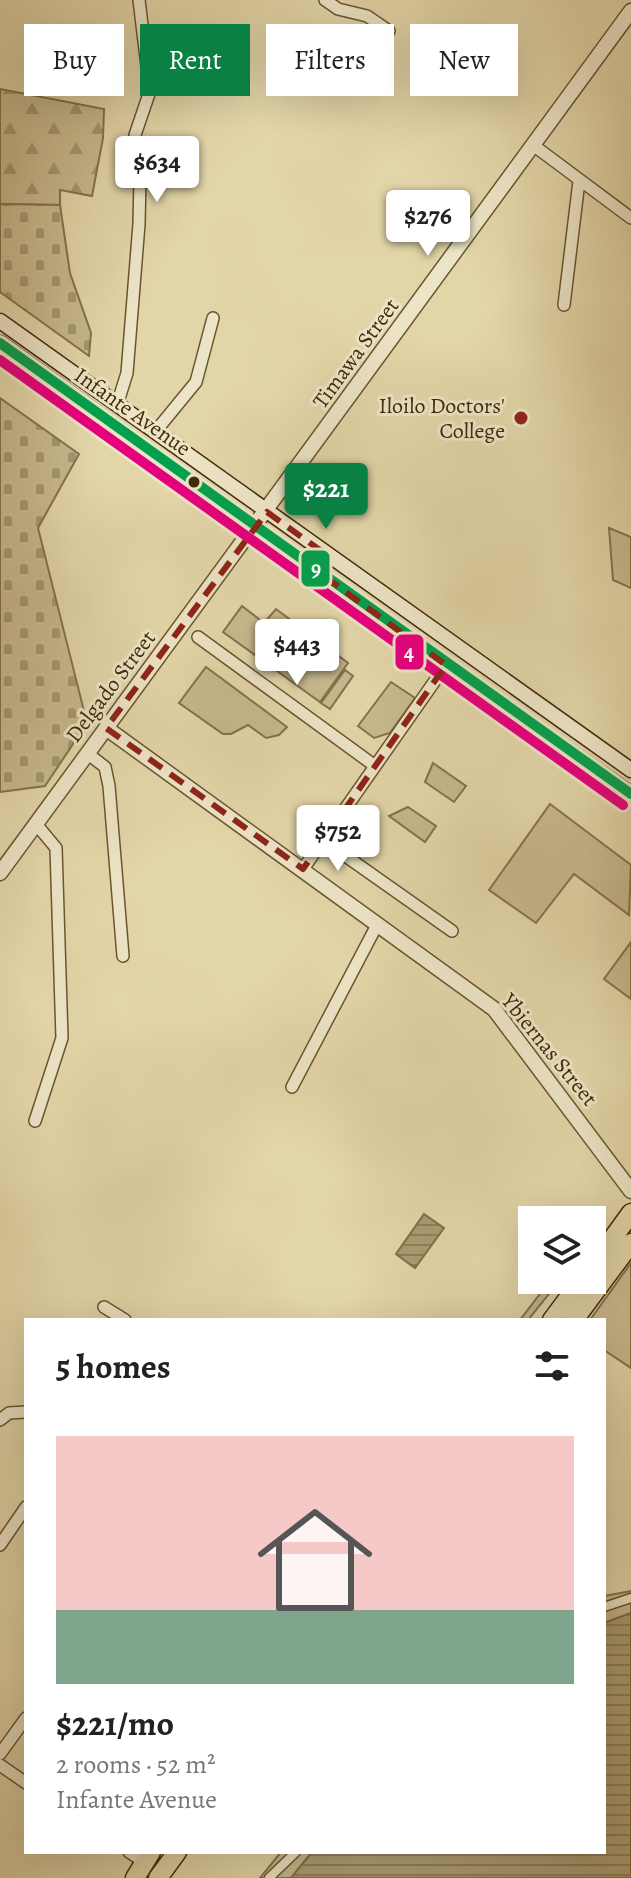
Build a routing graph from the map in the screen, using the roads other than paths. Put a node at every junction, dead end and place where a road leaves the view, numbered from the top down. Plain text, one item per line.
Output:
1 (139, 0) edge
2 (325, 0) edge
3 (631, 11) edge
4 (379, 24) edge
5 (533, 145) junction
6 (579, 181) junction
7 (631, 218) edge
8 (564, 305) dead end
9 (213, 318) dead end
10 (0, 321) edge
11 (0, 343) edge
12 (117, 405) junction
13 (155, 432) junction
14 (267, 512) junction
15 (256, 527) junction
16 (328, 556) junction
17 (317, 571) junction
18 (198, 637) dead end
19 (446, 665) junction
20 (106, 728) junction
21 (87, 753) junction
22 (375, 766) junction
23 (631, 770) edge
24 (631, 794) edge
25 (36, 824) junction
26 (323, 840) junction
27 (303, 869) junction
28 (0, 873) edge
29 (377, 925) junction
30 (452, 931) dead end
31 (123, 956) dead end
32 (292, 1087) dead end
33 (35, 1121) dead end
34 (631, 1191) edge
35 (631, 1213) edge
36 (631, 1243) edge
37 (606, 1248) edge
38 (572, 1294) edge
39 (104, 1307) dead end
40 (122, 1318) edge
41 (554, 1318) edge
42 (575, 1318) edge
43 (24, 1412) edge
44 (0, 1420) edge
45 (24, 1510) edge
46 (0, 1545) edge
47 (631, 1598) edge
48 (606, 1606) edge
49 (24, 1721) edge
50 (0, 1754) edge
51 (0, 1765) edge
52 (24, 1782) edge
53 (176, 1854) edge
54 (294, 1854) edge
55 (158, 1878) edge
56 (269, 1878) edge

1 - 12 street
2 - 4 street
3 - 5 street, Timawa Street
5 - 6 street
5 - 14 street, Timawa Street
6 - 7 street
6 - 8 street
9 - 13 street
10 - 12 street, Infante Avenue
11 - 15 street, Infante Avenue
12 - 13 street, Infante Avenue
13 - 14 street, Infante Avenue
14 - 15 street, Timawa Street
14 - 16 street, Infante Avenue
15 - 17 street, Infante Avenue
15 - 20 street, Delgado Street
16 - 17 street
16 - 23 street, Infante Avenue
17 - 19 street, Infante Avenue
18 - 22 street
19 - 22 street
19 - 24 street, Infante Avenue
20 - 21 street, Delgado Street
20 - 27 street, Ybiernas Street
21 - 25 street, Delgado Street
21 - 31 street
22 - 26 street
25 - 28 street, Delgado Street
25 - 33 street
26 - 27 street
26 - 30 street
27 - 29 street, Ybiernas Street
29 - 32 street
29 - 34 street, Ybiernas Street
35 - 37 highway
36 - 42 highway
38 - 41 highway
39 - 40 street
43 - 44 street
45 - 46 street
47 - 48 street
49 - 50 street
51 - 52 street
53 - 55 highway
54 - 56 street

